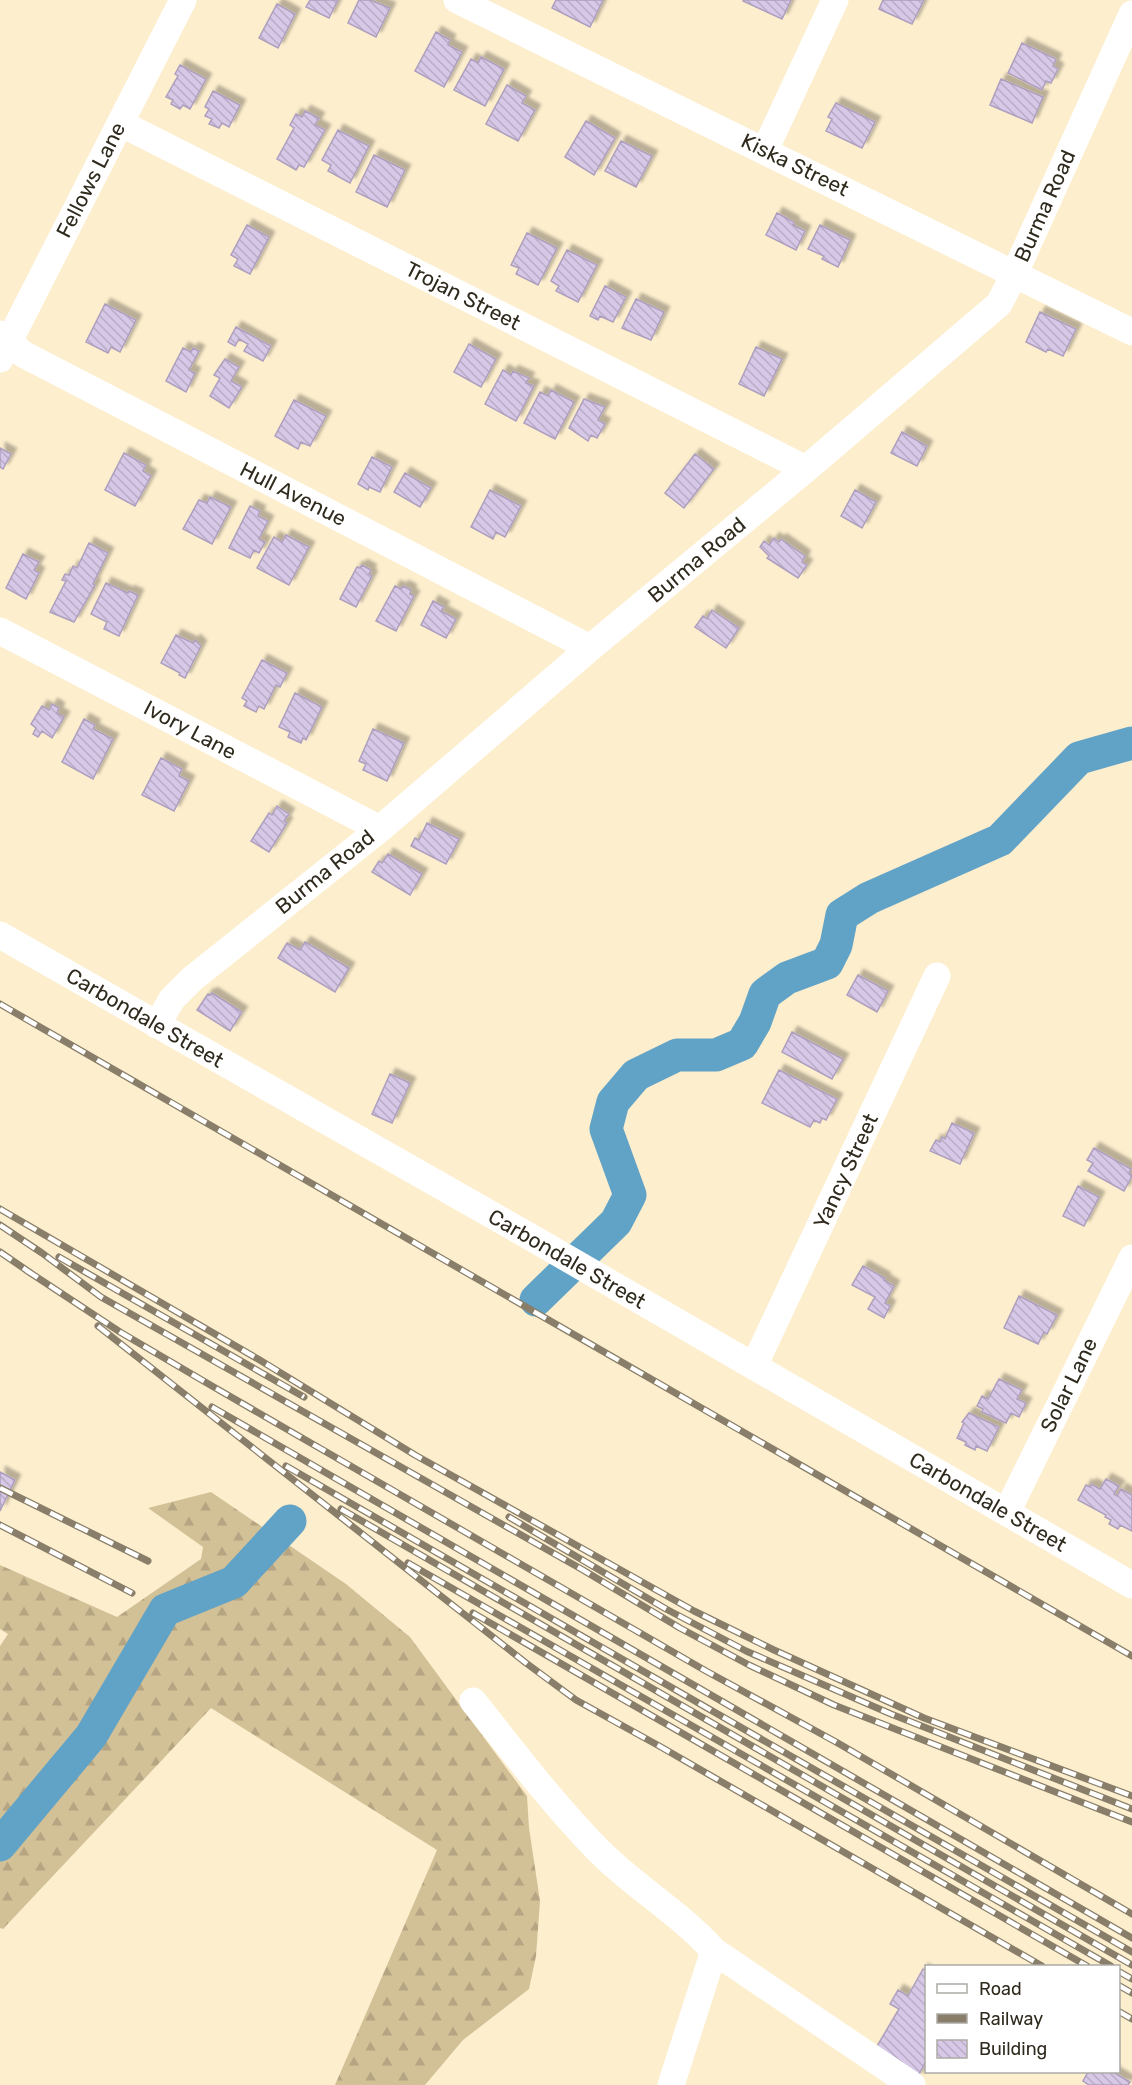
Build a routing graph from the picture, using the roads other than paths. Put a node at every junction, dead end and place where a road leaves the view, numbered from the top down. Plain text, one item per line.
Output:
1 (183, 0) edge
2 (457, 0) edge
3 (835, 0) edge
4 (506, 10) edge
5 (1132, 14) edge
6 (120, 123) junction
7 (765, 150) junction
8 (1014, 275) junction
9 (1132, 332) edge
10 (3, 345) edge
11 (806, 469) junction
12 (0, 630) edge
13 (590, 648) junction
14 (380, 829) junction
15 (0, 935) edge
16 (937, 976) dead end
17 (158, 1025) junction
18 (1132, 1258) edge
19 (754, 1366) junction
20 (1006, 1512) junction
21 (1132, 1585) edge
22 (473, 1701) dead end
23 (714, 1951) junction
24 (671, 2085) edge
25 (912, 2085) edge

1 - 6 street, Fellows Lane
2 - 4 street, Kiska Street
3 - 7 street
4 - 7 street, Kiska Street
5 - 8 street, Burma Road
6 - 10 street, Fellows Lane
6 - 11 street, Trojan Street
7 - 8 street, Kiska Street
8 - 9 street, Kiska Street
8 - 11 street, Burma Road
10 - 13 street, Hull Avenue
11 - 13 street, Burma Road
12 - 14 street, Ivory Lane
13 - 14 street, Burma Road
14 - 17 street, Burma Road
15 - 17 street, Carbondale Street
16 - 19 street, Yancy Street
17 - 19 street, Carbondale Street
18 - 20 street, Solar Lane
19 - 20 street, Carbondale Street
20 - 21 street, Carbondale Street
22 - 23 street
23 - 24 street
23 - 25 street

